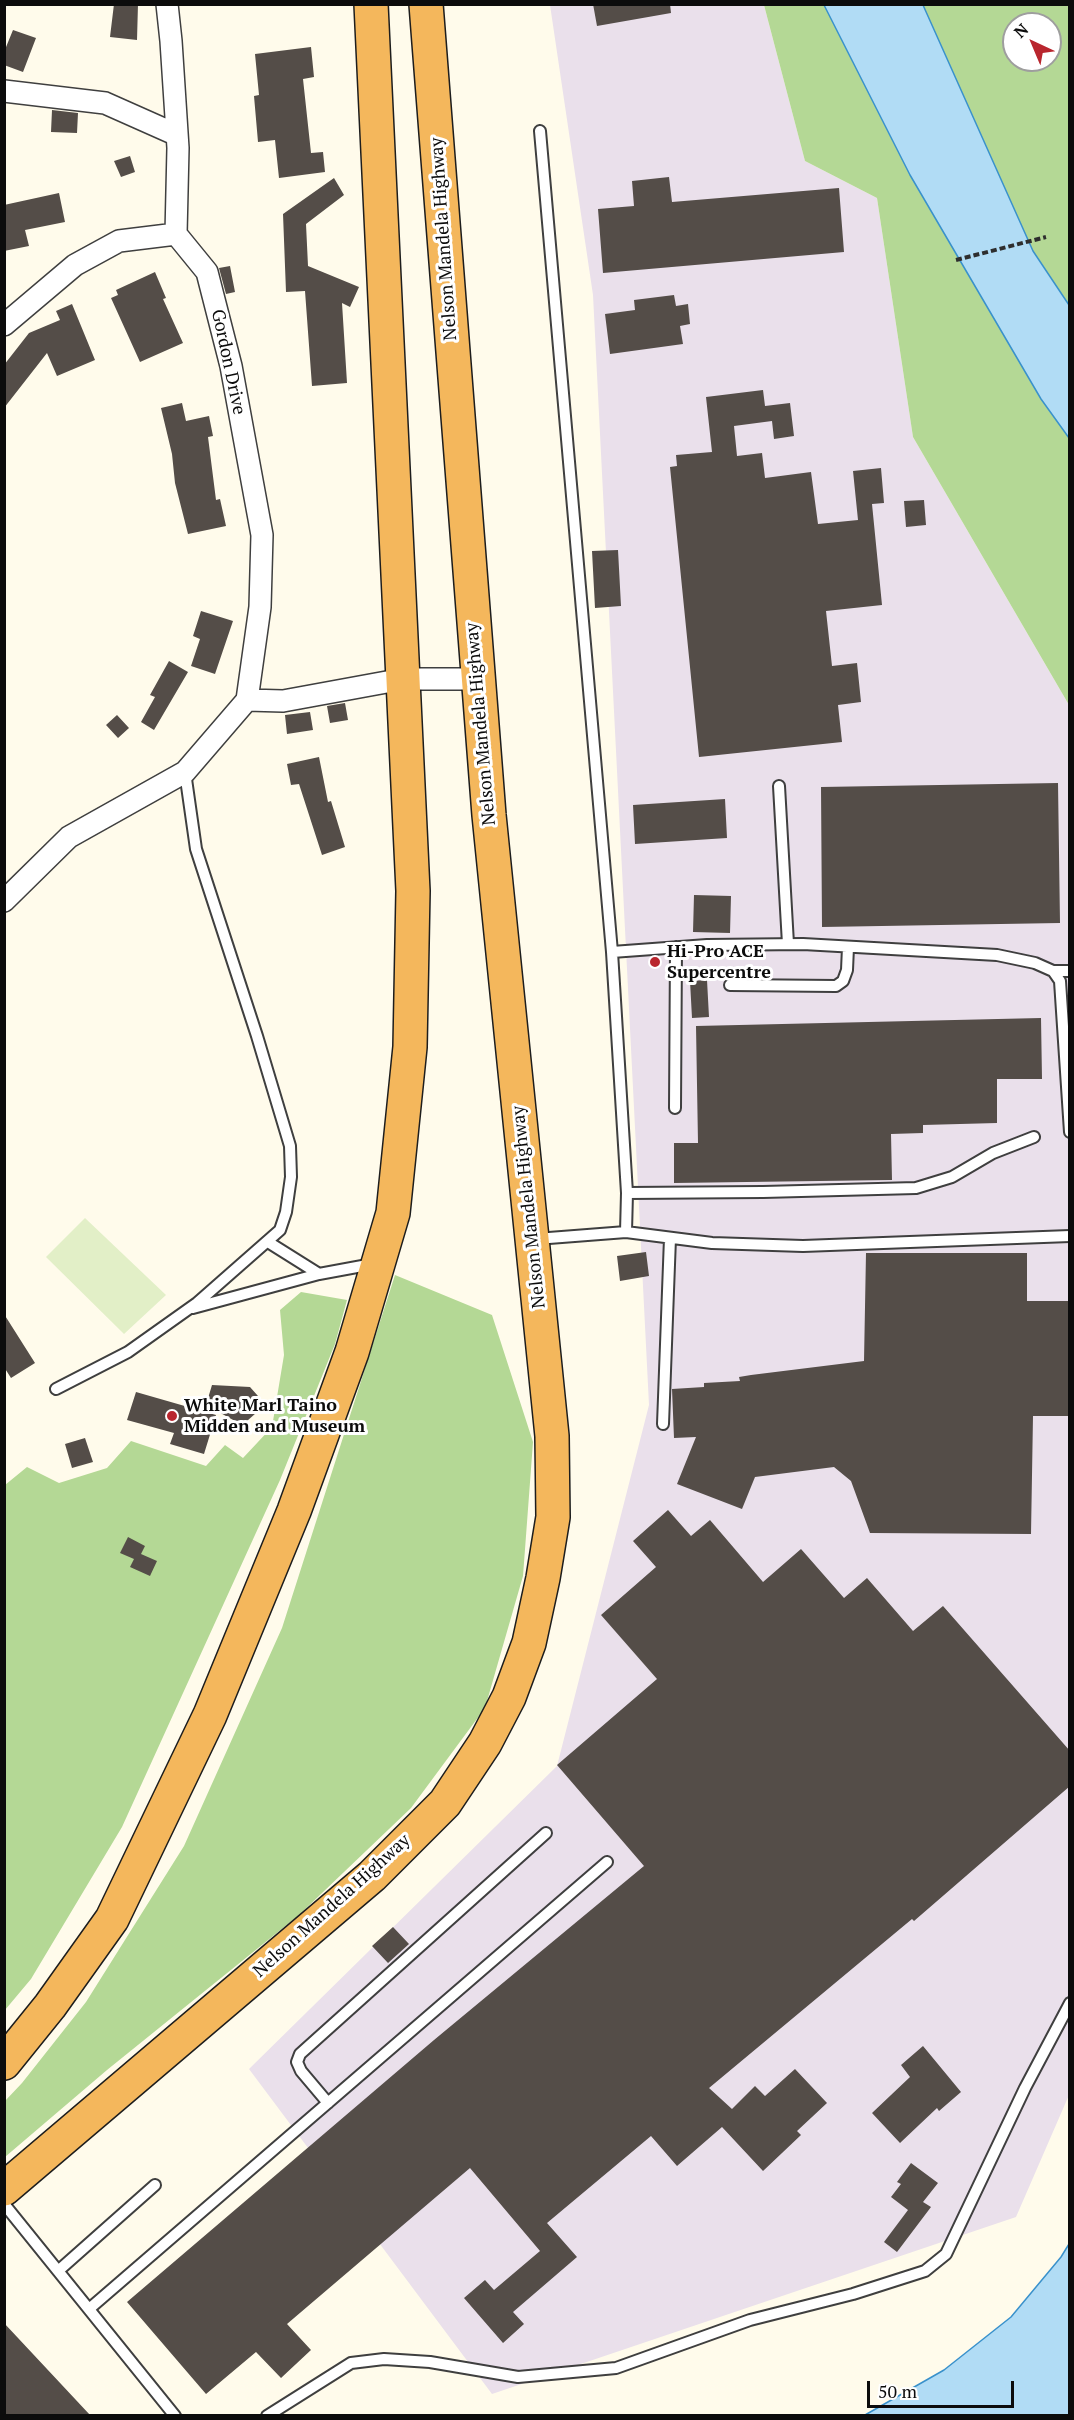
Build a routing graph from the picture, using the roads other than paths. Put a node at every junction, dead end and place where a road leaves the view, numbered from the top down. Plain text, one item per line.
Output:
1 (167, 4) edge
2 (371, 4) edge
3 (426, 4) edge
4 (4, 91) edge
5 (540, 131) dead end
6 (177, 135) junction
7 (176, 234) junction
8 (4, 325) edge
9 (403, 679) junction
10 (477, 679) junction
11 (247, 700) junction
12 (185, 772) junction
13 (779, 786) dead end
14 (4, 901) edge
15 (788, 944) junction
16 (676, 947) junction
17 (848, 947) junction
18 (612, 952) junction
19 (1053, 971) junction
20 (1070, 971) edge
21 (730, 986) dead end
22 (1067, 1050) edge
23 (675, 1107) dead end
24 (1070, 1132) edge
25 (1034, 1137) dead end
26 (627, 1193) junction
27 (626, 1232) junction
28 (1070, 1236) edge
29 (670, 1238) junction
30 (533, 1240) junction
31 (268, 1242) junction
32 (380, 1263) junction
33 (319, 1274) junction
34 (188, 1310) junction
35 (56, 1389) dead end
36 (663, 1424) dead end
37 (546, 1833) dead end
38 (607, 1862) dead end
39 (1070, 2003) edge
40 (4, 2062) edge
41 (328, 2103) junction
42 (155, 2185) dead end
43 (4, 2189) edge
44 (4, 2204) edge
45 (58, 2271) junction
46 (89, 2309) junction
47 (175, 2415) edge
48 (267, 2415) edge

1 - 6 street
2 - 9 highway
3 - 10 highway, Nelson Mandela Highway
4 - 6 street
5 - 18 lane
6 - 7 street
7 - 8 street
7 - 11 street, Gordon Drive
9 - 10 street
9 - 11 street
9 - 32 highway
10 - 30 highway, Nelson Mandela Highway
11 - 12 street
12 - 14 street
12 - 31 lane
13 - 15 lane
15 - 16 lane
15 - 17 lane
16 - 18 lane
16 - 23 lane
17 - 19 lane
17 - 21 lane
18 - 26 lane
19 - 20 lane
19 - 22 lane
22 - 24 lane
25 - 26 lane
26 - 27 lane
27 - 29 lane
27 - 30 lane
28 - 29 lane
29 - 36 lane
30 - 43 highway, Nelson Mandela Highway
31 - 33 lane
31 - 34 lane
32 - 33 lane
32 - 40 highway
33 - 34 lane
34 - 35 lane
37 - 41 lane
38 - 41 lane
39 - 48 lane
41 - 46 lane
42 - 45 lane
44 - 45 lane
45 - 46 lane
46 - 47 lane

